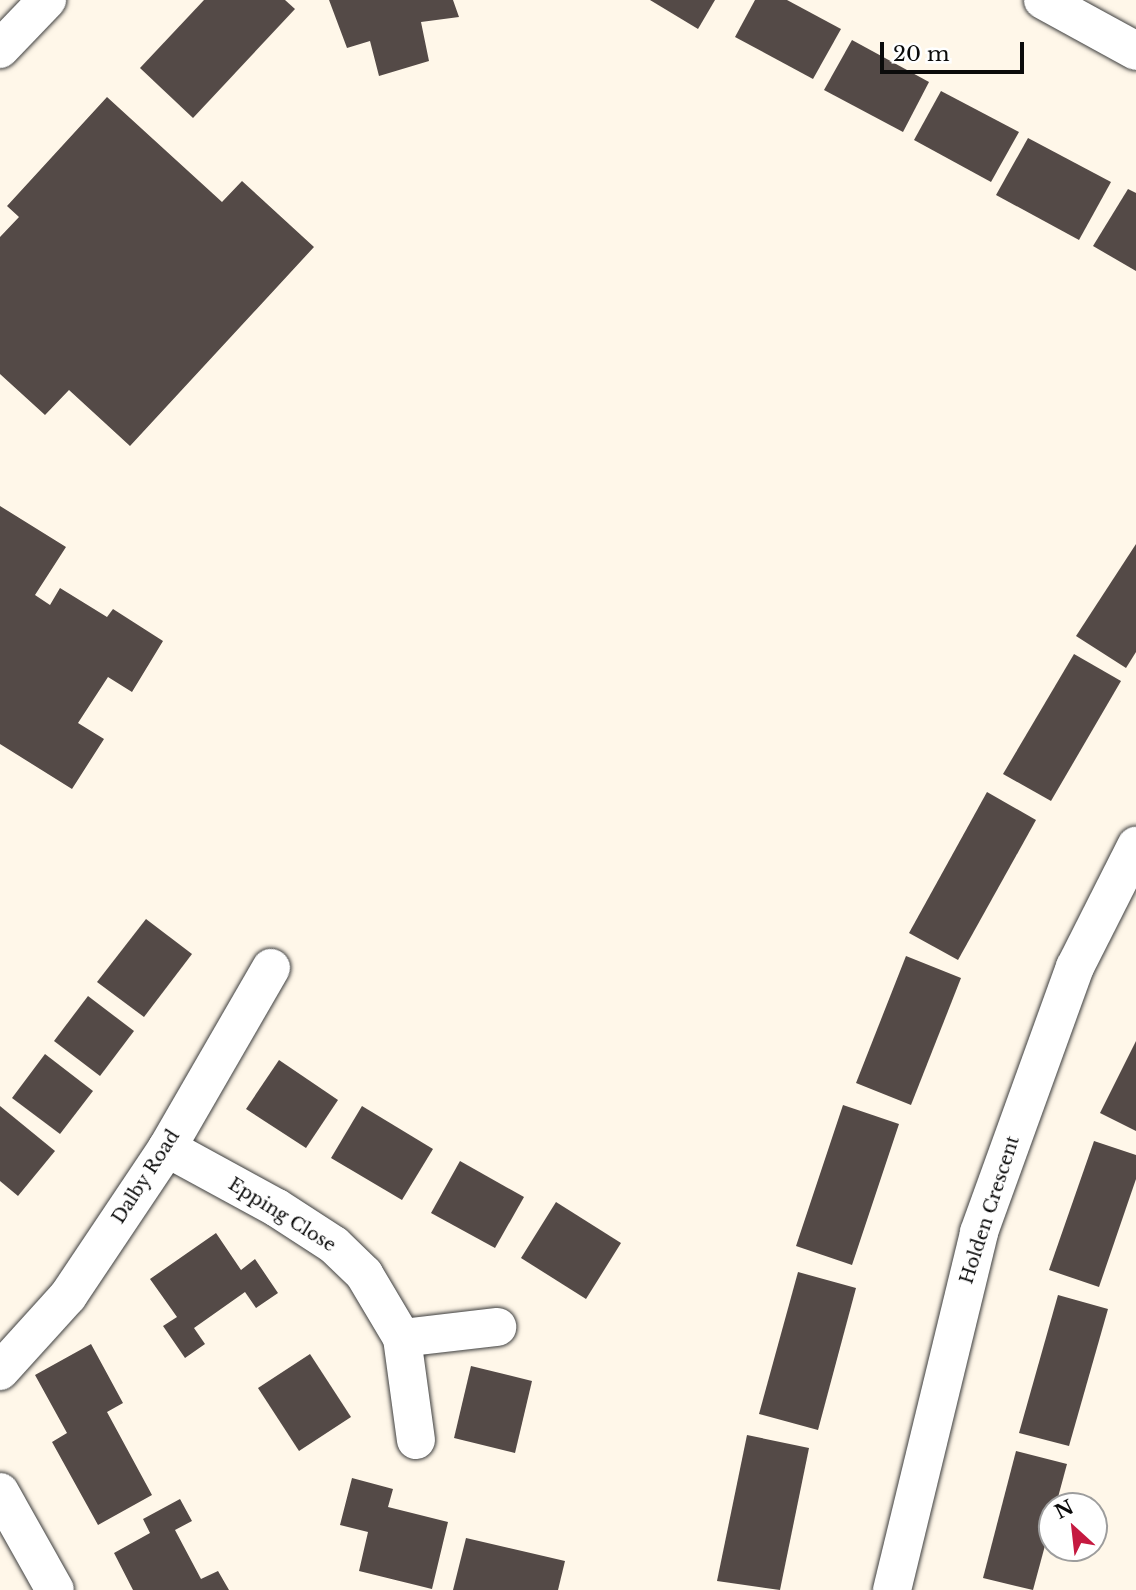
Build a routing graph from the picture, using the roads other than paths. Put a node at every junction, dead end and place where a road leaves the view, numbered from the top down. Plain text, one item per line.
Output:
1 (47, 0) edge
2 (1043, 0) edge
3 (0, 49) edge
4 (1136, 51) edge
5 (1136, 846) edge
6 (271, 968) dead end
7 (167, 1148) junction
8 (497, 1327) dead end
9 (402, 1338) junction
10 (0, 1371) edge
11 (416, 1440) dead end
12 (0, 1492) edge
13 (55, 1590) edge
14 (892, 1590) edge

1 - 3 street
2 - 4 street
5 - 14 street, Holden Crescent
6 - 7 street, Dalby Road
7 - 9 street, Epping Close
7 - 10 street, Dalby Road
8 - 9 street
9 - 11 street, Epping Close
12 - 13 street

